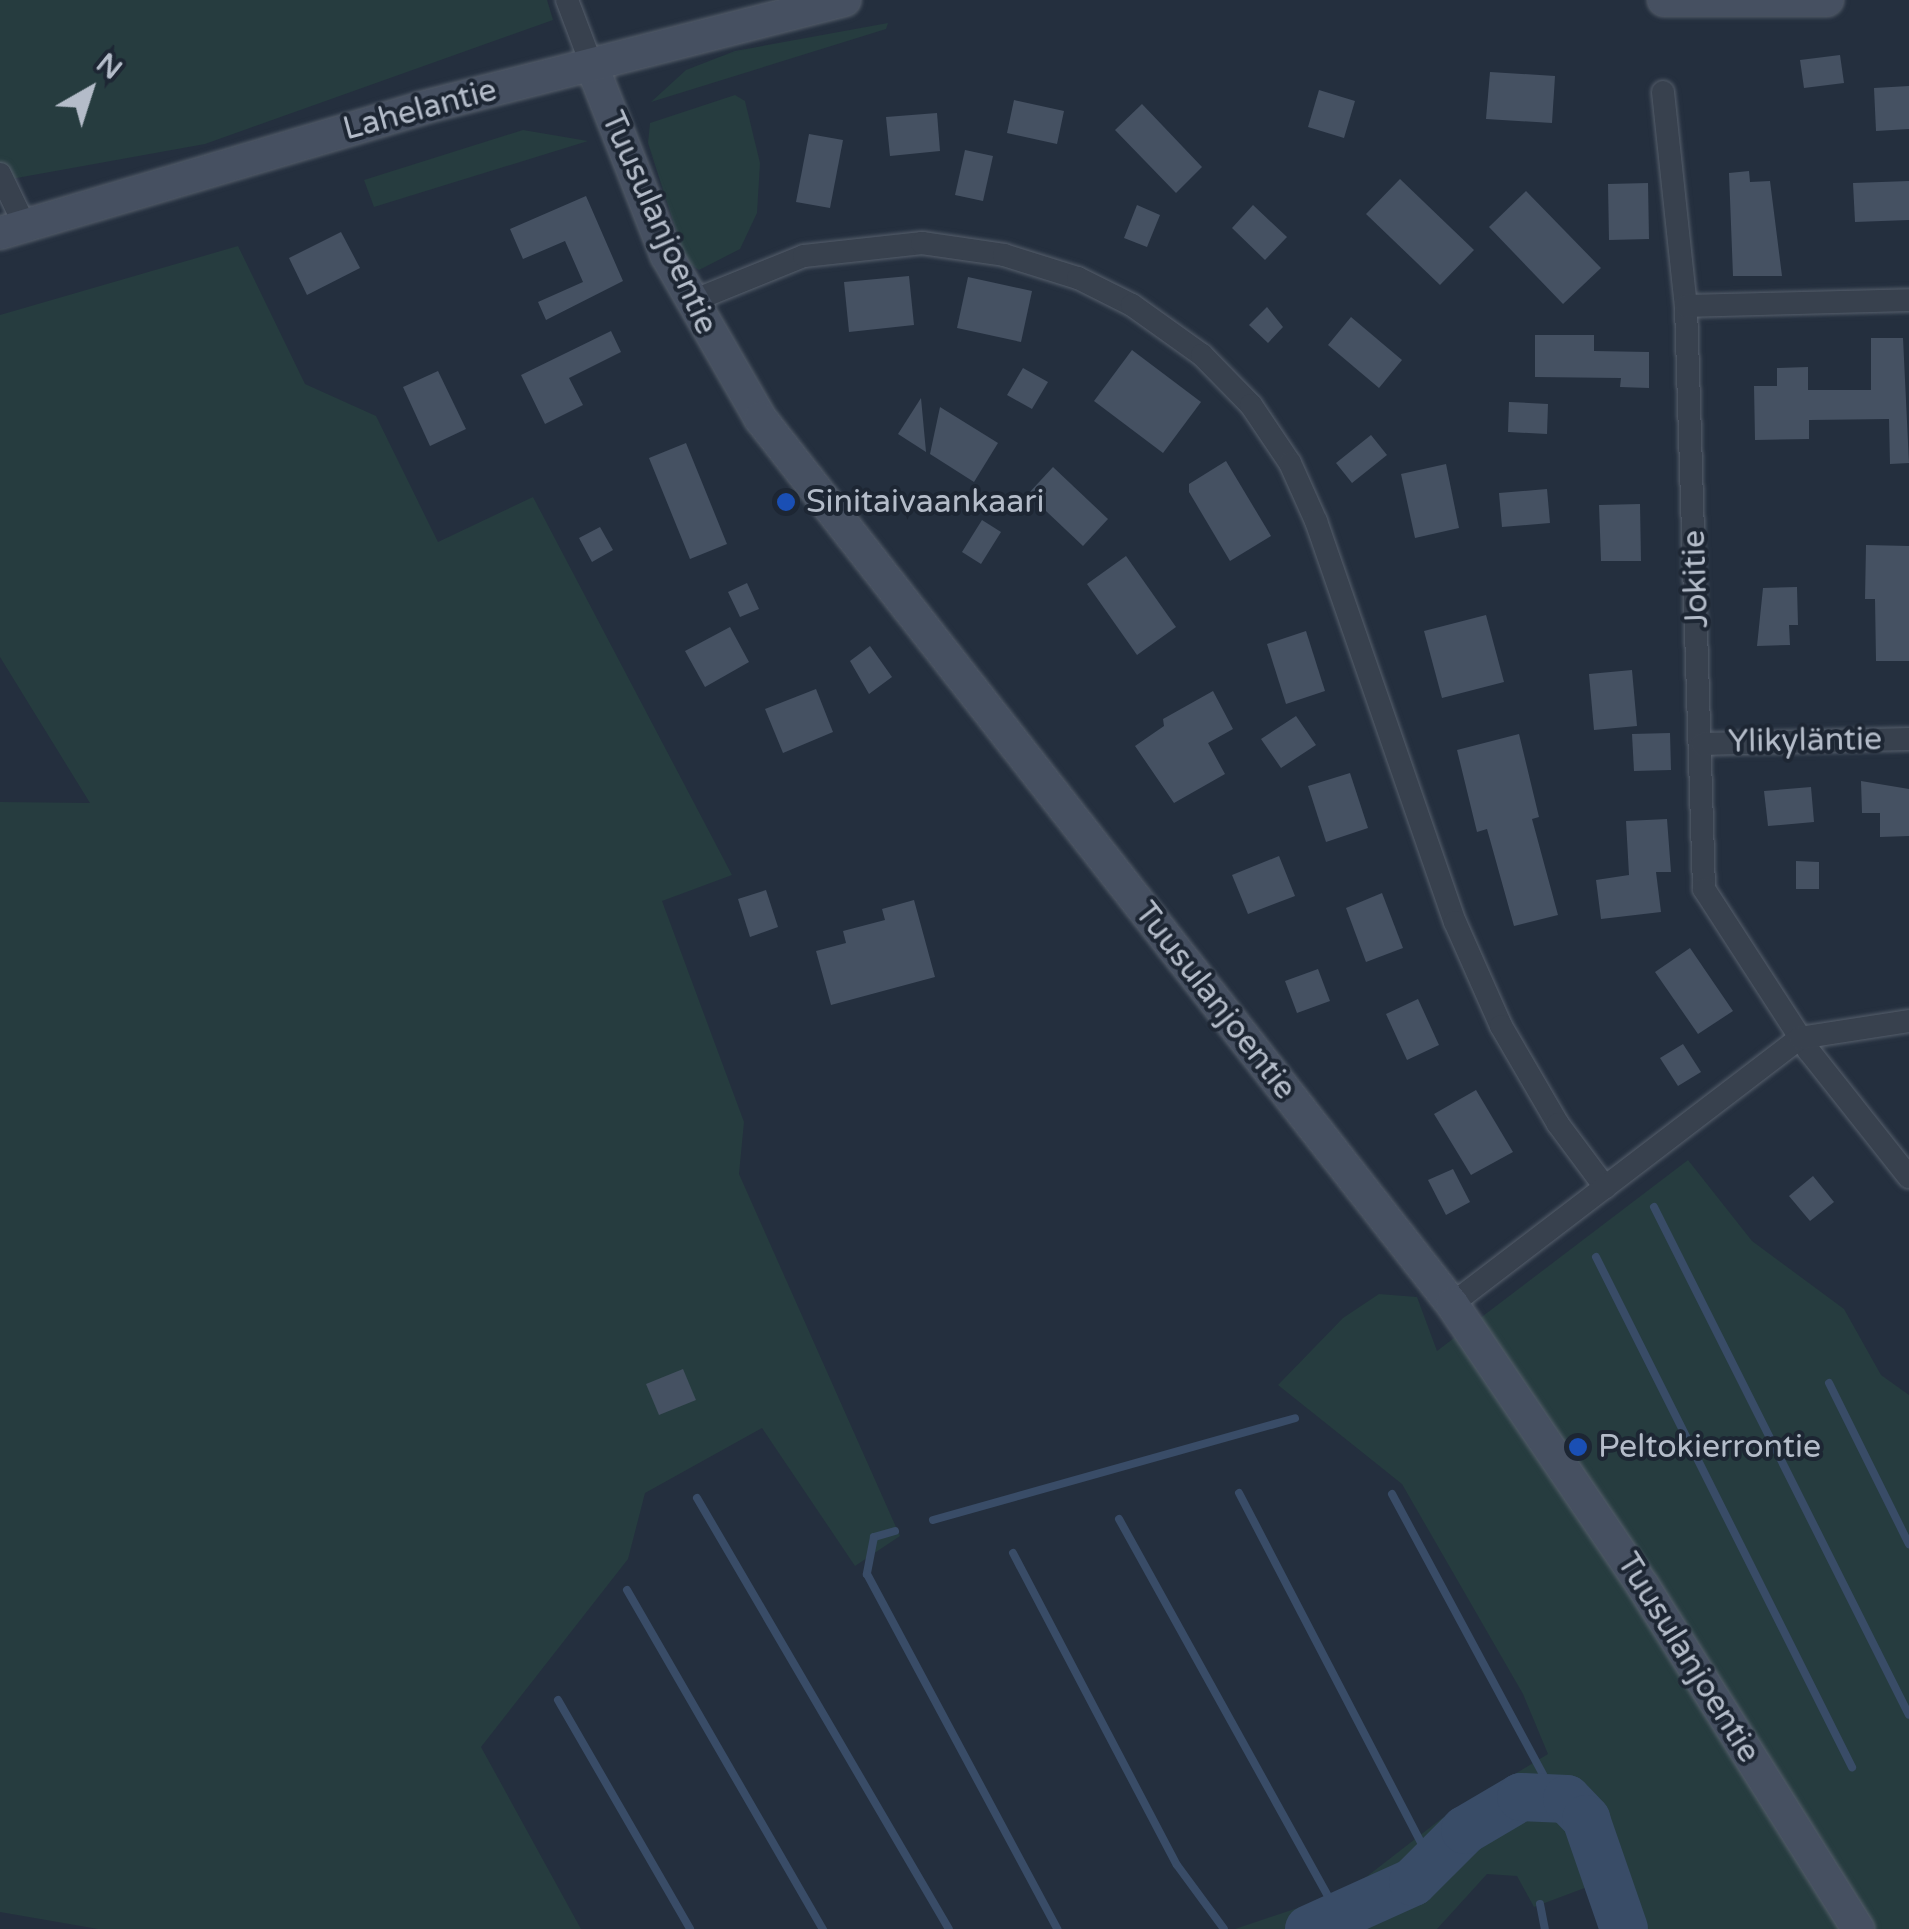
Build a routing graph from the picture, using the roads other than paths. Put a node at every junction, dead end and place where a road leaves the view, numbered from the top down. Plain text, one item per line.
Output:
1 (567, 0) edge
2 (844, 0) edge
3 (1664, 0) edge
4 (1826, 0) edge
5 (592, 66) junction
6 (1663, 92) dead end
7 (0, 174) edge
8 (12, 229) edge
9 (1909, 300) edge
10 (690, 302) junction
11 (1686, 306) junction
12 (1909, 739) edge
13 (1702, 744) junction
14 (1909, 1021) edge
15 (1800, 1038) junction
16 (1909, 1177) edge
17 (1605, 1187) junction
18 (1452, 1304) junction
19 (1858, 1929) edge

1 - 5 street
2 - 5 street, Lahelantie
3 - 4 street
5 - 8 street, Lahelantie
5 - 10 street, Tuusulanjoentie
6 - 11 street, Jokitie
7 - 8 street
9 - 11 street
10 - 17 street
10 - 18 street, Tuusulanjoentie
11 - 13 street, Jokitie
12 - 13 street, Ylikyläntie
13 - 15 street, Jokitie
14 - 15 street
15 - 16 street, Jokitie
15 - 17 street
17 - 18 street
18 - 19 street, Tuusulanjoentie

